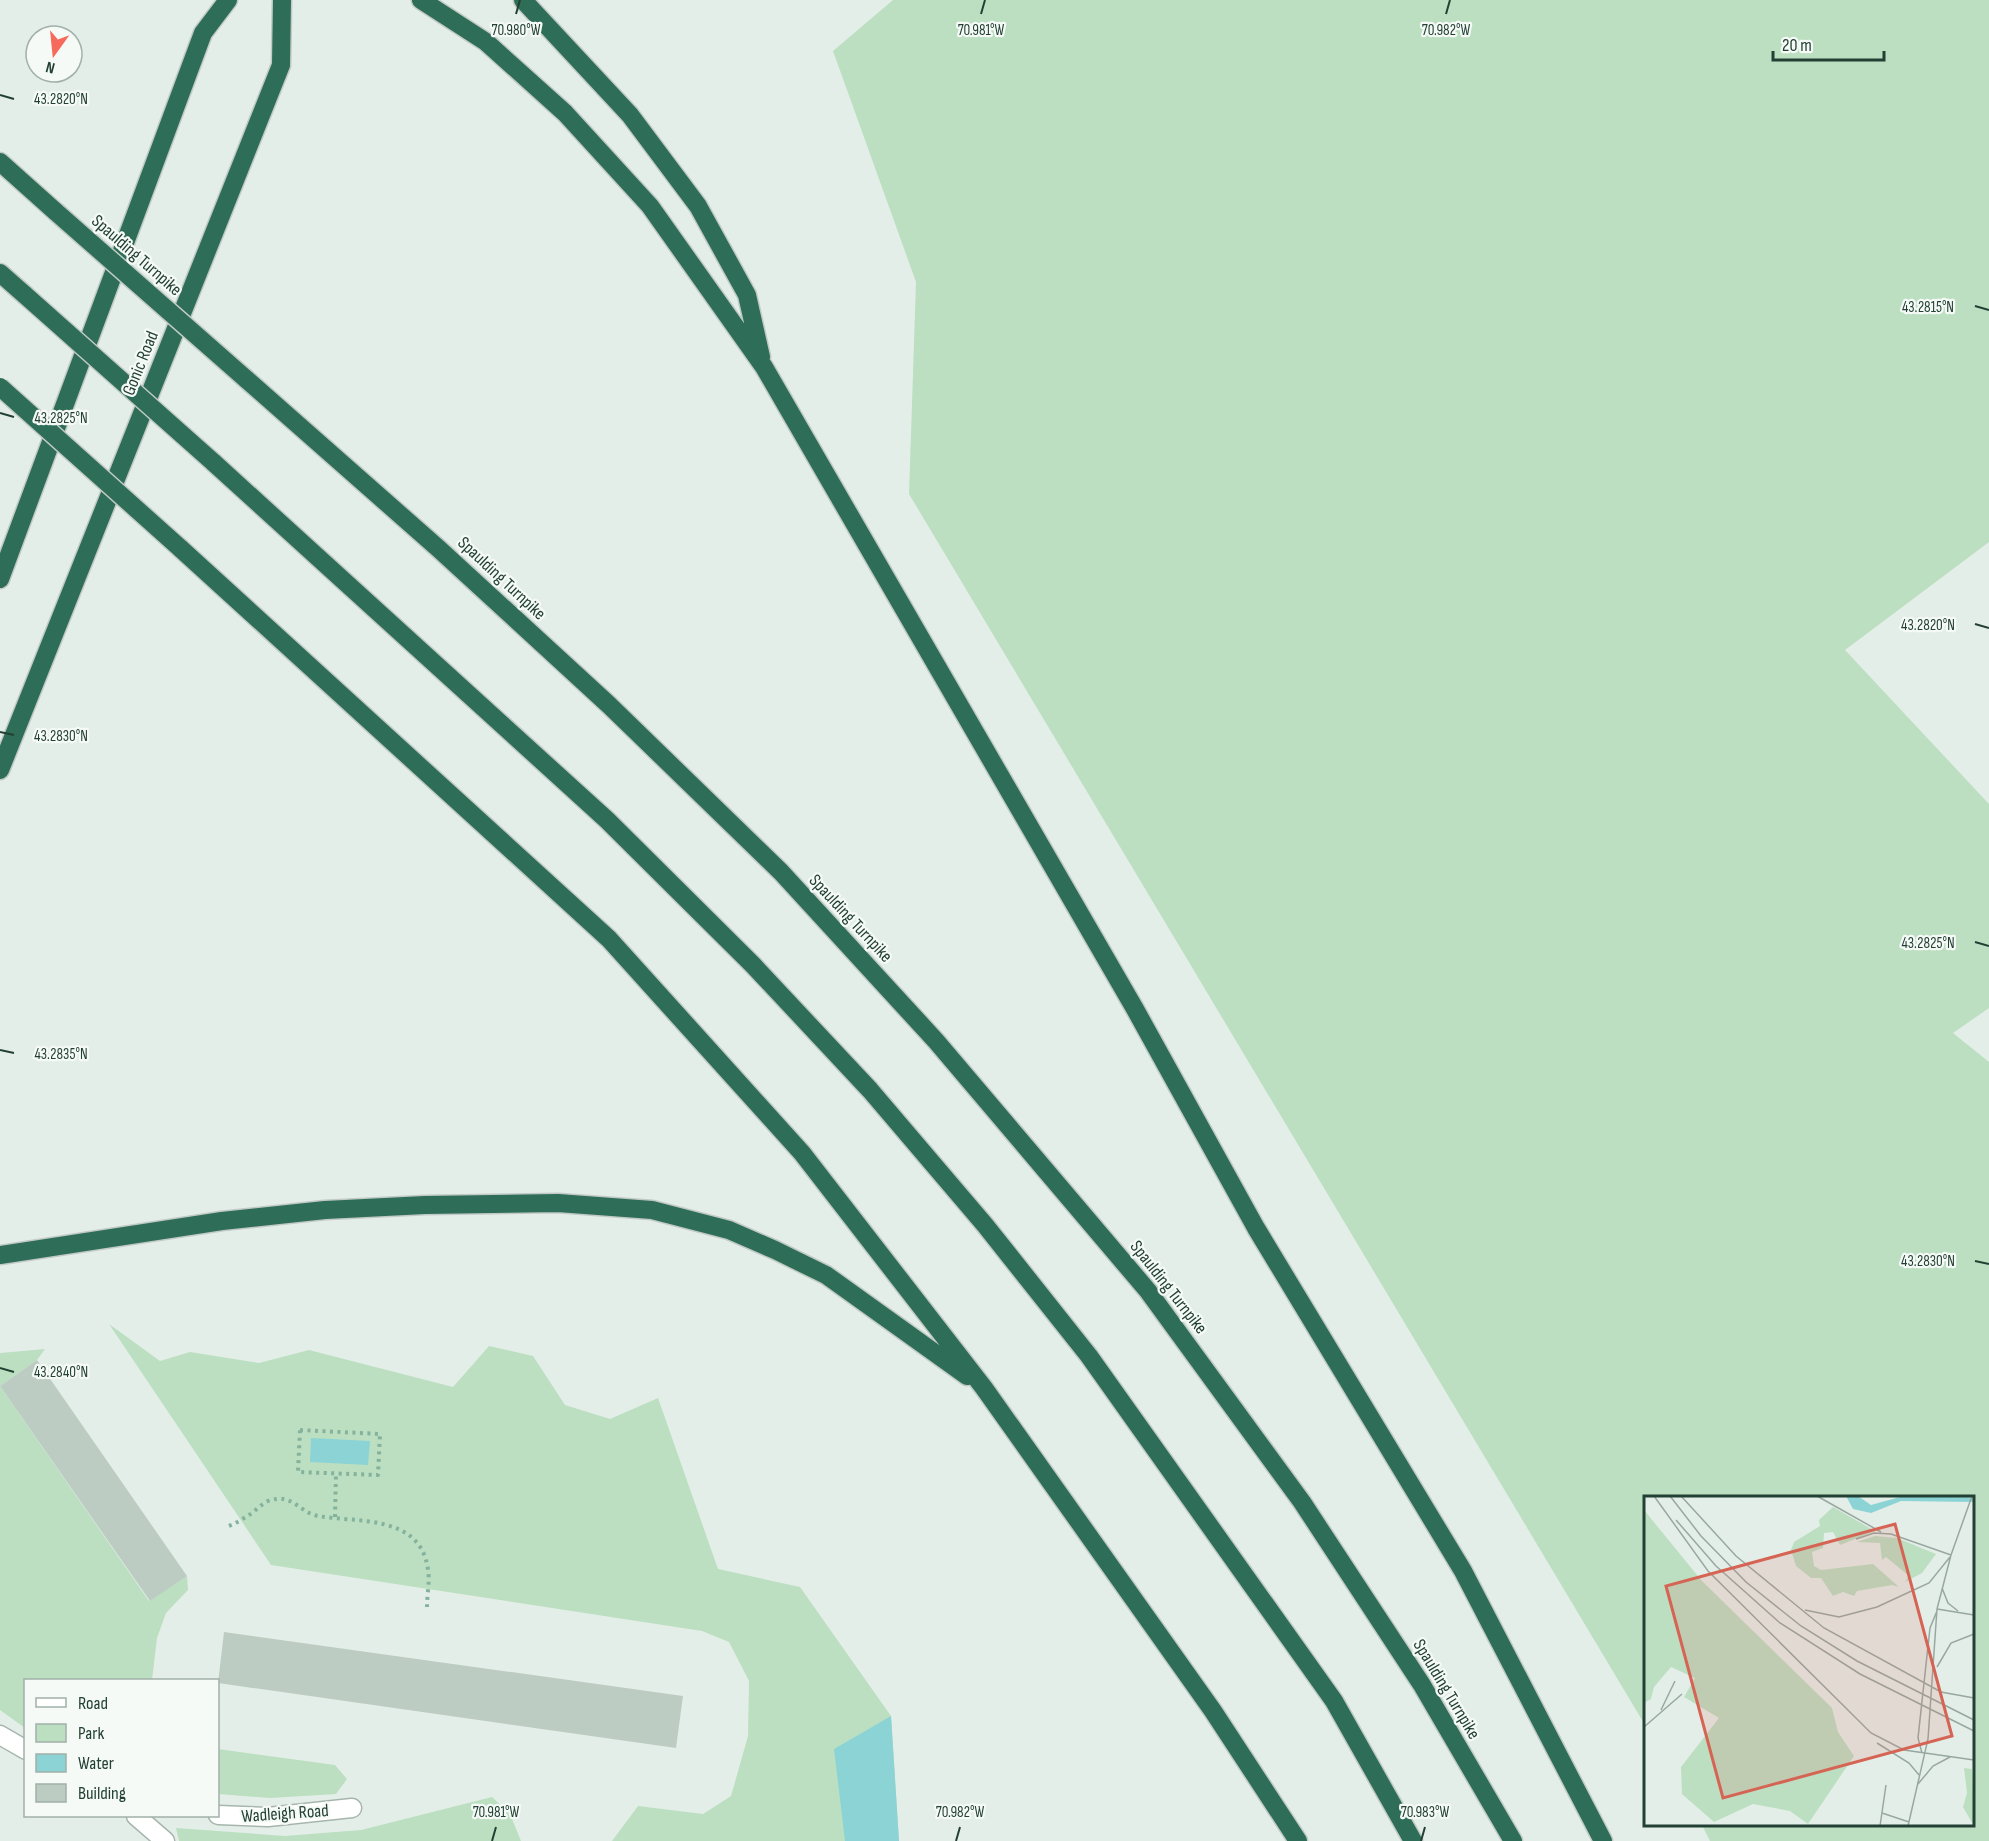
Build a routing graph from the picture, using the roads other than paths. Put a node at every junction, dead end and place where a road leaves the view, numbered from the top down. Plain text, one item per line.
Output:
1 (228, 0) edge
2 (282, 0) edge
3 (421, 0) edge
4 (523, 0) edge
5 (0, 162) edge
6 (0, 273) edge
7 (764, 368) junction
8 (0, 387) edge
9 (15, 540) junction
10 (0, 558) edge
11 (0, 579) edge
12 (0, 770) edge
13 (0, 1255) edge
14 (984, 1388) junction
15 (0, 1735) edge
16 (24, 1749) edge
17 (352, 1808) dead end
18 (219, 1815) edge
19 (138, 1817) edge
20 (165, 1841) edge
21 (1298, 1841) edge
22 (1413, 1841) edge
23 (1513, 1841) edge
24 (1603, 1841) edge

1 - 9 highway
2 - 12 highway, Gonic Road
3 - 7 highway
4 - 7 highway
5 - 23 highway, Spaulding Turnpike, bridge
6 - 22 highway, bridge
7 - 24 highway
8 - 14 highway, bridge
9 - 10 highway
9 - 11 highway
13 - 14 highway
14 - 21 highway
15 - 16 street
17 - 18 street, Wadleigh Road
19 - 20 street

